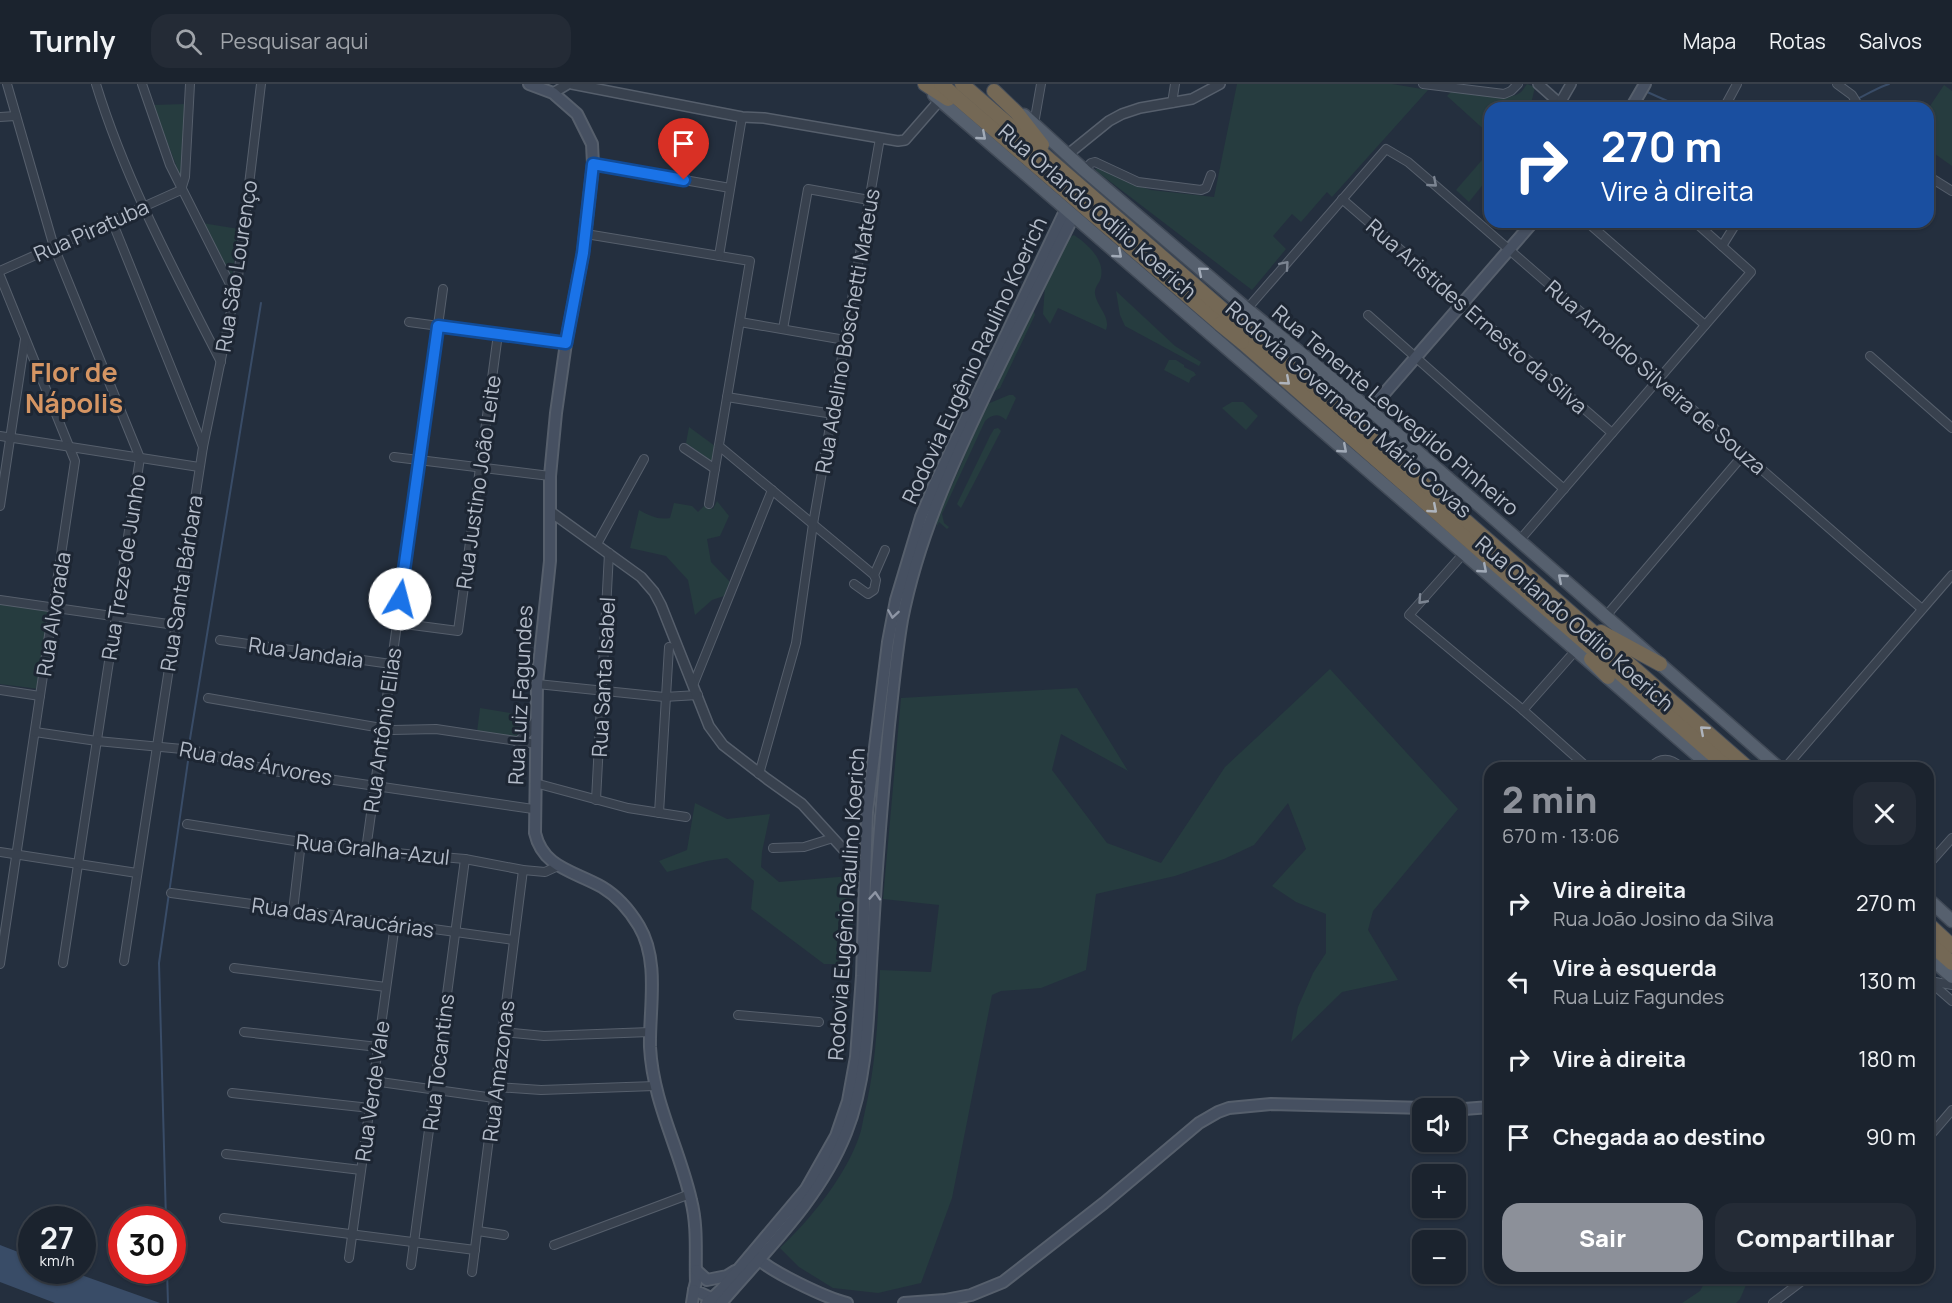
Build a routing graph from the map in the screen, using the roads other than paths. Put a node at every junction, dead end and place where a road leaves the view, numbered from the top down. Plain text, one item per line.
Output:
1 (7, 84) edge
2 (96, 84) edge
3 (142, 84) edge
4 (190, 84) edge
5 (261, 84) edge
6 (529, 84) edge
7 (570, 84) edge
8 (923, 84) edge
9 (941, 84) edge
10 (962, 84) edge
11 (1041, 84) edge
12 (1175, 84) edge
13 (1220, 84) edge
14 (1424, 84) edge
15 (1518, 84) edge
16 (1538, 84) edge
17 (1571, 84) edge
18 (1645, 84) edge
19 (1737, 84) edge
20 (1837, 84) edge
21 (990, 88) edge
22 (553, 93) junction
23 (940, 100) junction
24 (1558, 102) edge
25 (1564, 102) edge
26 (1635, 102) edge
27 (1727, 102) edge
28 (1856, 102) edge
29 (1172, 103) junction
30 (16, 116) junction
31 (0, 117) edge
32 (742, 117) junction
33 (1034, 124) junction
34 (989, 126) junction
35 (880, 138) junction
36 (1067, 155) junction
37 (593, 164) junction
38 (1059, 168) junction
39 (1084, 170) junction
40 (1211, 175) dead end
41 (1934, 180) edge
42 (730, 188) junction
43 (181, 190) junction
44 (1952, 191) edge
45 (1342, 199) junction
46 (869, 200) junction
47 (143, 207) junction
48 (1070, 212) junction
49 (112, 221) junction
50 (1484, 227) edge
51 (1485, 228) edge
52 (1528, 228) edge
53 (1594, 228) edge
54 (1702, 228) edge
55 (1733, 228) edge
56 (585, 234) junction
57 (1722, 246) junction
58 (54, 247) junction
59 (1510, 249) junction
60 (719, 256) junction
61 (0, 271) edge
62 (0, 276) edge
63 (443, 289) dead end
64 (235, 294) junction
65 (1463, 303) junction
66 (1247, 309) junction
67 (1368, 315) dead end
68 (1224, 319) junction
69 (410, 322) dead end
70 (740, 322) junction
71 (1705, 325) junction
72 (438, 326) junction
73 (783, 329) junction
74 (498, 334) junction
75 (26, 337) junction
76 (1246, 337) junction
77 (845, 340) junction
78 (1219, 342) junction
79 (566, 343) junction
80 (1870, 356) dead end
81 (1416, 357) junction
82 (221, 363) junction
83 (1658, 379) junction
84 (728, 397) junction
85 (1370, 410) junction
86 (833, 414) junction
87 (1952, 428) edge
88 (1612, 433) junction
89 (0, 436) edge
90 (10, 437) junction
91 (719, 446) junction
92 (71, 447) junction
93 (203, 447) junction
94 (684, 448) dead end
95 (1744, 454) junction
96 (394, 457) dead end
97 (140, 458) junction
98 (644, 459) dead end
99 (420, 460) junction
100 (199, 467) junction
101 (480, 468) junction
102 (715, 469) junction
103 (550, 476) junction
104 (1564, 489) junction
105 (772, 490) junction
106 (709, 504) dead end
107 (0, 506) edge
108 (551, 512) junction
109 (813, 524) junction
110 (1519, 541) junction
111 (597, 544) junction
112 (885, 550) dead end
113 (609, 553) junction
114 (1464, 553) junction
115 (874, 575) junction
116 (1952, 575) edge
117 (855, 584) dead end
118 (0, 600) edge
119 (54, 608) junction
120 (1922, 609) junction
121 (1552, 615) junction
122 (1606, 616) junction
123 (116, 617) junction
124 (397, 623) junction
125 (1583, 623) junction
126 (175, 625) junction
127 (220, 640) dead end
128 (669, 647) dead end
129 (1576, 650) junction
130 (392, 664) junction
131 (1660, 664) junction
132 (1608, 677) junction
133 (694, 683) junction
134 (537, 684) junction
135 (0, 690) edge
136 (602, 691) junction
137 (698, 695) junction
138 (40, 696) junction
139 (664, 697) junction
140 (208, 698) dead end
141 (1523, 710) junction
142 (536, 719) junction
143 (382, 727) junction
144 (35, 732) junction
145 (97, 741) junction
146 (517, 742) junction
147 (537, 744) junction
148 (157, 745) junction
149 (1581, 762) edge
150 (1657, 762) edge
151 (1674, 762) edge
152 (1705, 762) edge
153 (1721, 762) edge
154 (1741, 762) edge
155 (1772, 762) edge
156 (1790, 762) edge
157 (759, 774) junction
158 (535, 783) junction
159 (375, 784) junction
160 (596, 800) junction
161 (534, 809) junction
162 (659, 813) junction
163 (686, 817) dead end
164 (188, 824) dead end
165 (833, 838) junction
166 (1952, 838) edge
167 (301, 842) junction
168 (773, 848) dead end
169 (366, 850) junction
170 (0, 852) edge
171 (16, 855) junction
172 (465, 859) junction
173 (1934, 859) edge
174 (78, 864) junction
175 (558, 866) junction
176 (864, 869) junction
177 (523, 870) junction
178 (137, 873) junction
179 (171, 893) dead end
180 (1934, 904) edge
181 (293, 910) junction
182 (1952, 921) edge
183 (395, 924) junction
184 (1934, 930) edge
185 (454, 932) junction
186 (514, 940) junction
187 (1952, 946) edge
188 (1934, 947) edge
189 (124, 961) dead end
190 (1934, 961) edge
191 (63, 963) dead end
192 (1952, 963) edge
193 (0, 964) edge
194 (234, 968) dead end
195 (1952, 977) edge
196 (1934, 981) edge
197 (1934, 985) edge
198 (1952, 985) edge
199 (386, 987) junction
200 (1952, 1001) edge
201 (738, 1015) dead end
202 (819, 1022) dead end
203 (244, 1032) dead end
204 (503, 1032) junction
205 (650, 1032) junction
206 (378, 1047) junction
207 (373, 1081) junction
208 (655, 1086) junction
209 (496, 1087) junction
210 (434, 1090) junction
211 (232, 1092) dead end
212 (495, 1098) junction
213 (1484, 1107) edge
214 (370, 1108) junction
215 (1952, 1110) edge
216 (1934, 1131) edge
217 (226, 1154) dead end
218 (361, 1170) junction
219 (690, 1194) junction
220 (224, 1218) dead end
221 (478, 1231) junction
222 (353, 1234) junction
223 (504, 1235) dead end
224 (414, 1243) junction
225 (554, 1245) dead end
226 (475, 1250) junction
227 (755, 1256) junction
228 (350, 1258) dead end
229 (411, 1265) dead end
230 (740, 1267) junction
231 (472, 1272) dead end
232 (699, 1284) junction
233 (1798, 1284) edge
234 (714, 1301) edge
235 (692, 1303) edge
236 (847, 1303) edge
237 (904, 1303) edge
238 (1773, 1303) edge

1 - 30 street, Rua Treze de Junho
2 - 47 street
3 - 43 street
4 - 43 street
5 - 64 street, Rua São Lourenço
6 - 22 main road, Rua Luiz Fagundes
7 - 22 street
7 - 32 street
8 - 23 main road, Rua Orlando Odílio Koerich
8 - 34 highway
9 - 34 highway, Rodovia Governador Mário Covas
10 - 38 highway, Rodovia Governador Mário Covas
11 - 33 street
12 - 29 street
13 - 29 street
14 - 15 street
16 - 24 street
17 - 25 street
18 - 26 main road
19 - 27 street
20 - 28 street
21 - 33 main road, Rua Tenente Leovegildo Pinheiro
21 - 38 highway
22 - 37 main road, Rua Luiz Fagundes
23 - 35 street
23 -> 48 main road, Rua Orlando Odílio Koerich
29 - 36 street
30 - 31 street
30 - 58 street, Rua Treze de Junho
32 - 35 street
32 - 42 street
33 - 36 main road, Rua Tenente Leovegildo Pinheiro
34 - 68 highway, Rodovia Governador Mário Covas
35 - 46 street, Rua Adelino Boschetti Mateus
36 - 39 main road, Rua Tenente Leovegildo Pinheiro
37 - 42 street
37 - 56 main road, Rua Luiz Fagundes
38 - 68 highway, Rodovia Governador Mário Covas
39 - 40 street
66 -> 39 main road, Rua Tenente Leovegildo Pinheiro
41 - 44 street
42 - 60 street
43 - 47 street, Rua Piratuba
43 - 64 street
45 -> 50 street, Rua Arnoldo Silveira de Souza
45 - 65 street, Rua Aristides Ernesto da Silva
66 -> 45 street
46 - 73 street
46 - 77 street, Rua Adelino Boschetti Mateus
47 - 49 street, Rua Piratuba
47 - 82 street
48 -> 78 main road, Rua Orlando Odílio Koerich
48 -> 176 main road, Rodovia Eugênio Raulino Koerich
227 -> 48 main road, Rodovia Eugênio Raulino Koerich
49 - 58 street, Rua Piratuba
49 - 93 street
51 -> 59 street, Rua Arnoldo Silveira de Souza
52 - 59 main road
53 - 71 street
54 - 57 street
55 - 57 street
56 - 60 street
56 - 79 main road, Rua Luiz Fagundes
57 - 71 street
58 - 61 street, Rua Piratuba
58 - 97 street, Rua Treze de Junho
59 - 65 main road
59 - 83 street, Rua Arnoldo Silveira de Souza
60 - 70 street
62 - 75 street, Rua Alvorada
63 - 72 street, Rua Antônio Elias
64 - 82 street, Rua São Lourenço
65 - 81 main road
65 - 88 street, Rua Aristides Ernesto da Silva
66 - 78 main road
66 - 85 main road, Rua Tenente Leovegildo Pinheiro
67 - 81 street
68 - 76 highway, Rodovia Governador Mário Covas, bridge
69 - 72 street
70 - 73 street
70 - 84 street
71 - 83 street
72 - 74 street
72 - 99 street, Rua Antônio Elias
73 - 77 street
74 - 79 street
74 - 101 street, Rua Justino João Leite
75 - 90 street
75 - 92 street, Rua Alvorada
76 -> 121 highway, Rodovia Governador Mário Covas
76 - 125 highway, Rodovia Governador Mário Covas
77 - 86 street, Rua Adelino Boschetti Mateus
78 -> 114 main road, Rua Orlando Odílio Koerich
79 - 103 main road, Rua Luiz Fagundes
80 - 87 street
81 - 85 main road
81 - 104 street
82 - 93 street, Rua São Lourenço
83 - 88 street
83 - 95 street, Rua Arnoldo Silveira de Souza
84 - 86 street
84 - 91 street
85 - 110 main road, Rua Tenente Leovegildo Pinheiro
86 - 109 street, Rua Adelino Boschetti Mateus
88 - 104 street
89 - 90 street
90 - 92 street
90 - 107 street
91 - 102 street
91 - 105 street
92 - 97 street
92 - 119 street, Rua Alvorada
93 - 100 street, Rua Santa Bárbara
94 - 102 street
95 - 120 street, Rua Arnoldo Silveira de Souza
95 - 122 street
96 - 99 street
97 - 100 street
97 - 123 street, Rua Treze de Junho
98 - 111 street
99 - 101 street
99 - 124 street, Rua Antônio Elias
100 - 126 street, Rua Santa Bárbara
101 - 103 street
101 - 124 street, Rua Justino João Leite
102 - 106 street
103 - 108 main road, Rua Luiz Fagundes
104 - 110 street
105 - 109 street
105 - 133 street
108 - 111 street
108 - 134 main road, Rua Luiz Fagundes
109 - 115 street
109 - 157 street, Rua Adelino Boschetti Mateus
122 -> 110 main road, Rua Tenente Leovegildo Pinheiro
111 - 113 street
112 - 115 street
113 - 133 street
113 - 136 street, Rua Santa Isabel
114 -> 129 main road, Rua Orlando Odílio Koerich
114 -> 141 street
115 - 117 street
116 - 120 street
118 - 119 street
119 - 123 street
119 - 138 street, Rua Alvorada
120 - 156 street
121 - 132 highway
121 - 153 highway, Rodovia Governador Mário Covas
122 - 131 main road, Rua Tenente Leovegildo Pinheiro
123 - 126 street
123 - 145 street, Rua Treze de Junho
124 - 130 street, Rua Antônio Elias
125 - 131 highway
154 -> 125 highway, Rodovia Governador Mário Covas
126 - 148 street, Rua Santa Bárbara
127 - 130 street, Rua Jandaia
128 - 139 street
129 - 132 main road, Rua Orlando Odílio Koerich
129 - 141 street
130 - 143 street, Rua Antônio Elias
131 - 155 main road, Rua Tenente Leovegildo Pinheiro
132 - 152 main road, Rua Orlando Odílio Koerich
133 - 137 street
134 - 136 street
134 - 142 main road, Rua Luiz Fagundes
135 - 138 street
136 - 139 street
136 - 160 street, Rua Santa Isabel
137 - 139 street
137 - 157 street
138 - 144 street, Rua Alvorada
139 - 162 street
140 - 143 street
141 - 149 street
142 - 146 street
142 - 147 main road, Rua Luiz Fagundes
143 - 146 street
143 - 159 street, Rua Antônio Elias
144 - 145 street, Rua das Árvores
144 - 171 street, Rua Alvorada
145 - 148 street, Rua das Árvores
145 - 174 street, Rua Treze de Junho
146 - 147 street
147 - 158 main road, Rua Luiz Fagundes
148 - 159 street, Rua das Árvores
148 - 178 street, Rua Santa Bárbara
150 - 151 street
157 - 165 street
158 - 160 street
158 - 161 main road, Rua Luiz Fagundes
159 - 161 street, Rua das Árvores
159 - 169 street, Rua Antônio Elias
160 - 162 street
161 - 175 main road, Rua Luiz Fagundes
162 - 163 street
164 - 167 street, Rua Gralha-Azul
165 - 168 street
165 - 176 street
166 - 173 street
167 - 169 street, Rua Gralha-Azul
167 - 181 street
169 - 172 street, Rua Gralha-Azul
170 - 171 street
171 - 174 street
171 - 193 street, Rua Alvorada
172 - 177 street, Rua Gralha-Azul
172 - 185 street, Rua Tocantins
174 - 178 street
174 - 191 street, Rua Treze de Junho
175 - 177 street, Rua Gralha-Azul
175 - 205 main road, Rua Luiz Fagundes
176 - 227 main road, Rodovia Eugênio Raulino Koerich
177 - 186 street, Rua Amazonas
178 - 189 street, Rua Santa Bárbara
179 - 181 street, Rua das Araucárias
180 - 182 main road
181 - 183 street, Rua das Araucárias
183 - 185 street, Rua das Araucárias
183 - 199 street, Rua Verde Vale
184 - 187 highway
185 - 186 street, Rua das Araucárias
185 - 210 street, Rua Tocantins
186 - 204 street, Rua Amazonas
188 - 192 highway
190 - 195 main road
194 - 199 street
196 - 198 street
197 - 200 street
199 - 206 street, Rua Verde Vale
201 - 202 street
203 - 206 street
204 - 205 street
204 - 209 street, Rua Amazonas
205 - 208 main road, Rua Luiz Fagundes
206 - 207 street, Rua Verde Vale
207 - 210 street
207 - 214 street, Rua Verde Vale
208 - 209 street
208 - 219 main road, Rua Luiz Fagundes
209 - 212 street, Rua Amazonas
210 - 212 street
210 - 224 street, Rua Tocantins
211 - 214 street
212 - 221 street, Rua Amazonas
213 - 237 main road
214 - 218 street, Rua Verde Vale
215 - 216 street
217 - 218 street
218 - 222 street, Rua Verde Vale
219 - 225 street
219 - 232 main road, Rua Luiz Fagundes
220 - 222 street
221 - 223 street
221 - 226 street, Rua Amazonas
222 - 224 street
222 - 228 street, Rua Verde Vale
224 - 226 street
224 - 229 street, Rua Tocantins
226 - 231 street, Rua Amazonas
227 - 230 main road, Rodovia Eugênio Raulino Koerich
227 - 234 main road, Rodovia Eugênio Raulino Koerich
227 - 236 main road
230 - 232 main road
230 - 234 main road, Rodovia Eugênio Raulino Koerich
232 - 234 main road
232 - 234 main road
232 - 235 main road
233 - 238 street

